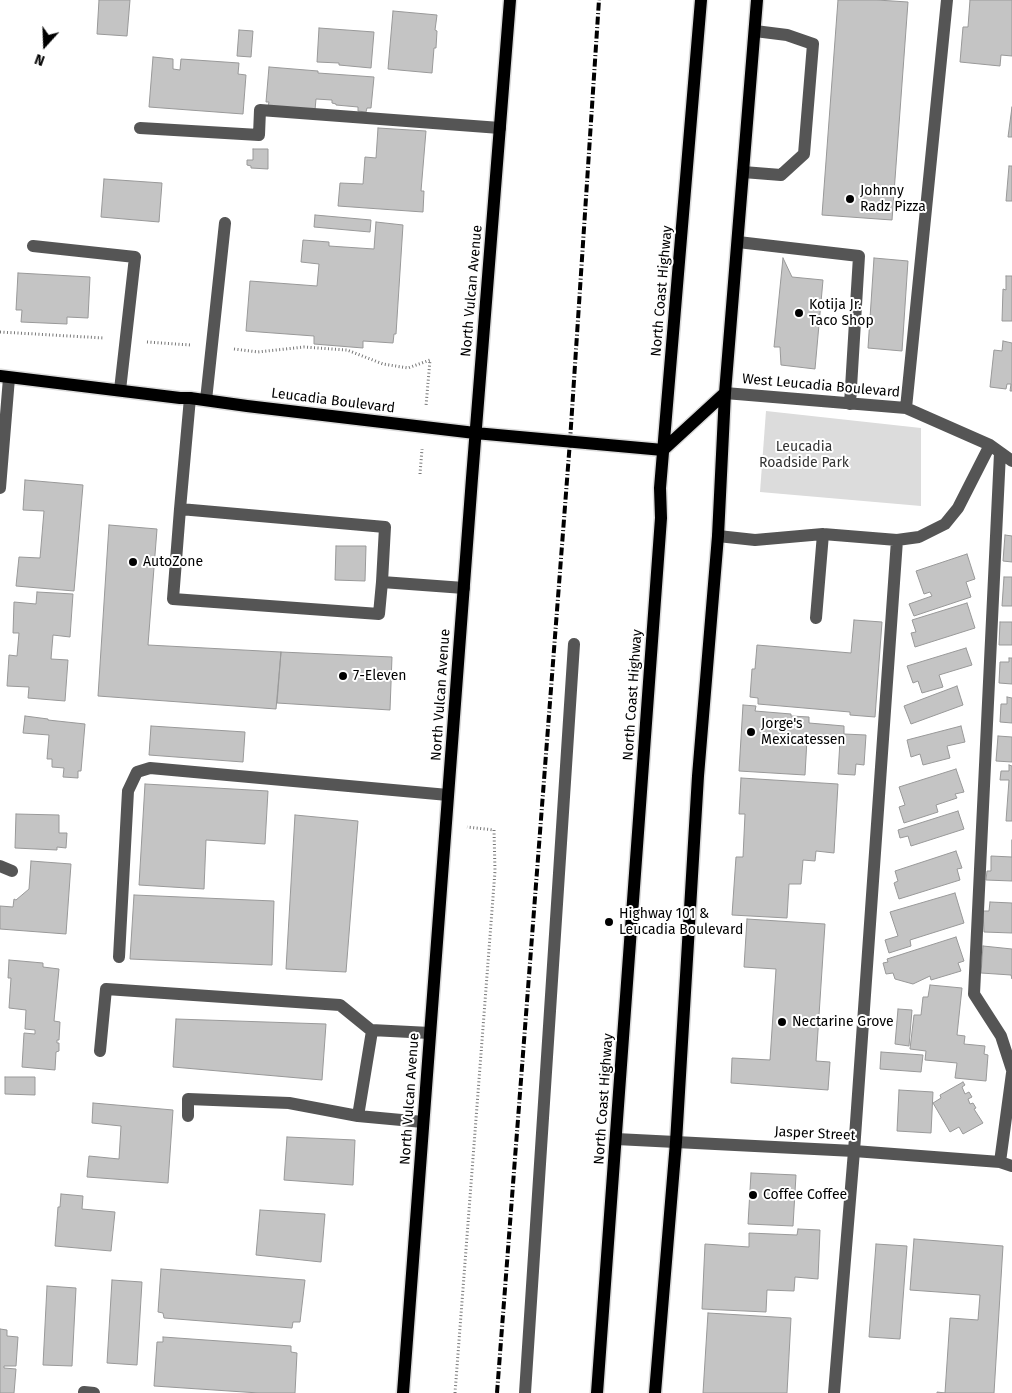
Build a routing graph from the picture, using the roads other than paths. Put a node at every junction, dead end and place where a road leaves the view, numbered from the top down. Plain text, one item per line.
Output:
1 (508, 0) edge
2 (701, 0) edge
3 (757, 0) edge
4 (947, 0) edge
5 (755, 31) junction
6 (140, 128) dead end
7 (500, 128) junction
8 (743, 172) junction
9 (225, 223) dead end
10 (738, 242) junction
11 (33, 246) dead end
12 (5, 377) edge
13 (120, 390) junction
14 (726, 393) junction
15 (190, 398) junction
16 (206, 400) junction
17 (850, 404) junction
18 (906, 408) junction
19 (475, 433) junction
20 (990, 445) junction
21 (663, 450) junction
22 (1000, 453) junction
23 (1012, 461) edge
24 (0, 488) edge
25 (180, 509) junction
26 (822, 534) junction
27 (718, 536) junction
28 (897, 540) junction
29 (382, 582) junction
30 (464, 588) junction
31 (816, 618) dead end
32 (574, 644) dead end
33 (448, 795) junction
34 (0, 866) edge
35 (12, 871) dead end
36 (119, 957) dead end
37 (371, 1030) junction
38 (430, 1033) junction
39 (100, 1051) dead end
40 (1012, 1072) edge
41 (188, 1116) dead end
42 (358, 1116) junction
43 (424, 1122) junction
44 (616, 1139) junction
45 (676, 1142) junction
46 (854, 1151) junction
47 (1006, 1164) edge
48 (403, 1393) edge
49 (525, 1393) edge
50 (597, 1393) edge
51 (655, 1393) edge
52 (834, 1393) edge

1 - 7 main road, North Vulcan Avenue
2 - 21 main road, North Coast Highway
3 - 5 main road
4 - 18 street
5 - 8 main road
5 - 8 street
6 - 7 street
7 - 19 main road, North Vulcan Avenue
8 - 10 main road
9 - 16 street
10 - 14 main road
10 - 17 street
11 - 13 street
12 - 13 main road, Leucadia Boulevard
12 - 24 street
13 - 15 main road, Leucadia Boulevard
14 - 17 street, West Leucadia Boulevard
14 - 21 main road, West Leucadia Boulevard
14 - 27 main road
15 - 16 main road, Leucadia Boulevard
15 - 25 street
16 - 19 main road, Leucadia Boulevard
17 - 18 street, West Leucadia Boulevard
18 - 20 street, West Leucadia Boulevard
19 - 21 main road, Leucadia Boulevard
19 - 30 main road, North Vulcan Avenue
20 - 22 street, West Leucadia Boulevard
20 - 28 street
21 - 44 main road, North Coast Highway
22 - 23 street, West Leucadia Boulevard
22 - 40 street
25 - 29 street
25 - 29 street
26 - 27 street
26 - 28 street
26 - 31 street
27 - 45 main road
28 - 46 street
29 - 30 street
30 - 33 main road, North Vulcan Avenue
32 - 49 street
33 - 36 street
33 - 38 main road, North Vulcan Avenue
34 - 35 street
37 - 38 street
37 - 39 street
37 - 42 street
38 - 43 main road, North Vulcan Avenue
40 - 47 street
41 - 42 street
42 - 43 street
43 - 48 main road, North Vulcan Avenue
44 - 45 street, Jasper Street
44 - 50 main road, North Coast Highway
45 - 46 street, Jasper Street
45 - 51 main road
46 - 47 street, Jasper Street
46 - 52 street

